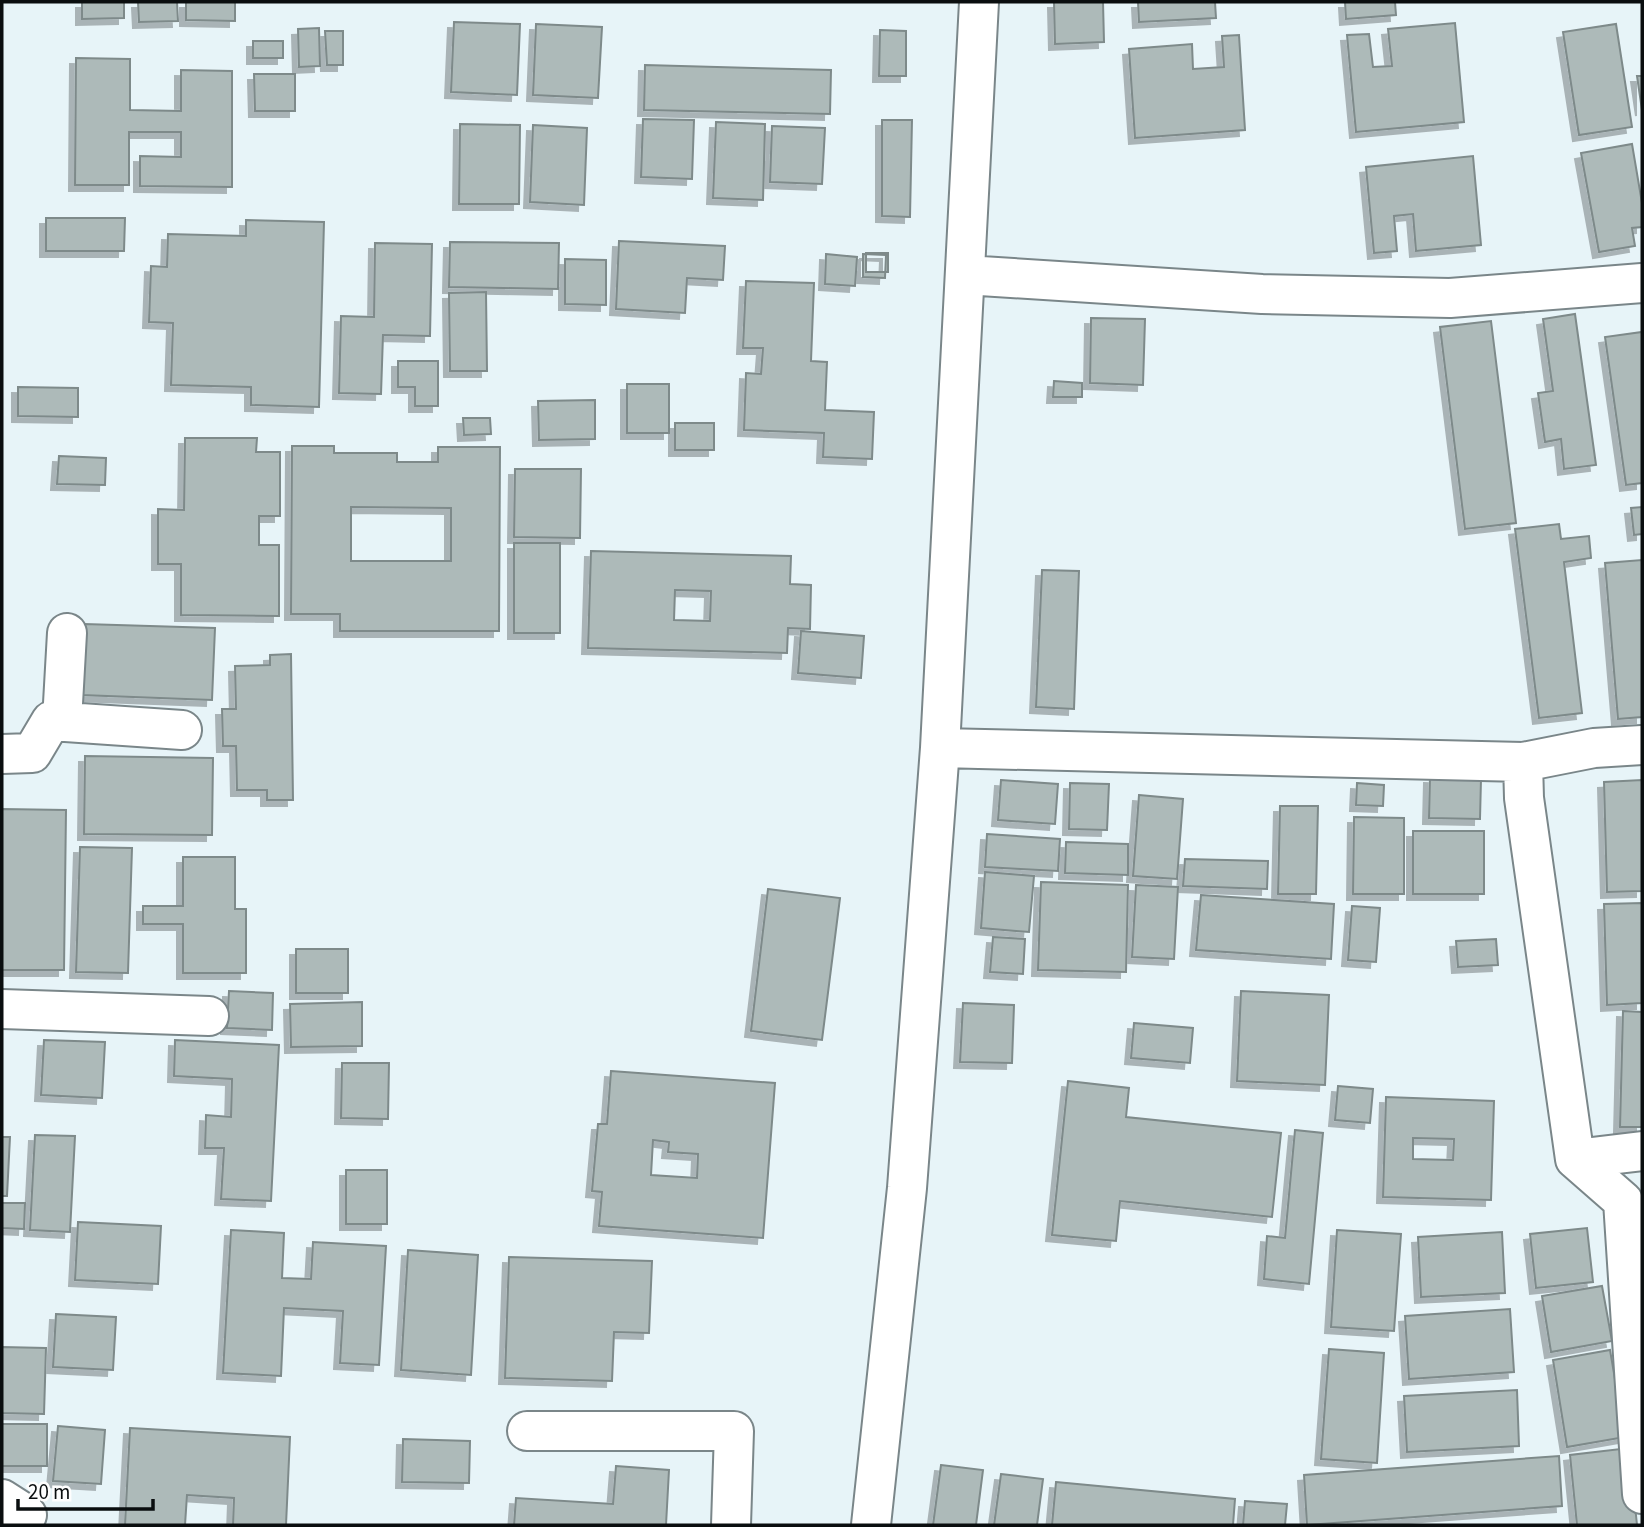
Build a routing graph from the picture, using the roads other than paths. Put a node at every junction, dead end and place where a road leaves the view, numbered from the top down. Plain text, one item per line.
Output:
1 (979, 2) edge
2 (965, 275) junction
3 (1642, 283) edge
4 (67, 633) dead end
5 (62, 722) junction
6 (182, 730) dead end
7 (1642, 745) edge
8 (940, 748) junction
9 (2, 754) edge
10 (1523, 762) junction
11 (2, 1009) edge
12 (209, 1016) dead end
13 (1642, 1151) edge
14 (1575, 1159) junction
15 (527, 1431) dead end
16 (1642, 1494) edge
17 (2, 1499) edge
18 (7, 1525) edge
19 (731, 1525) edge
20 (872, 1525) edge

1 - 2 street
2 - 3 street
2 - 8 street
4 - 5 street
5 - 6 street
5 - 9 street
7 - 10 street
8 - 10 street
8 - 20 street
10 - 14 street
11 - 12 street
13 - 14 street
14 - 16 street
15 - 19 street
17 - 18 street

